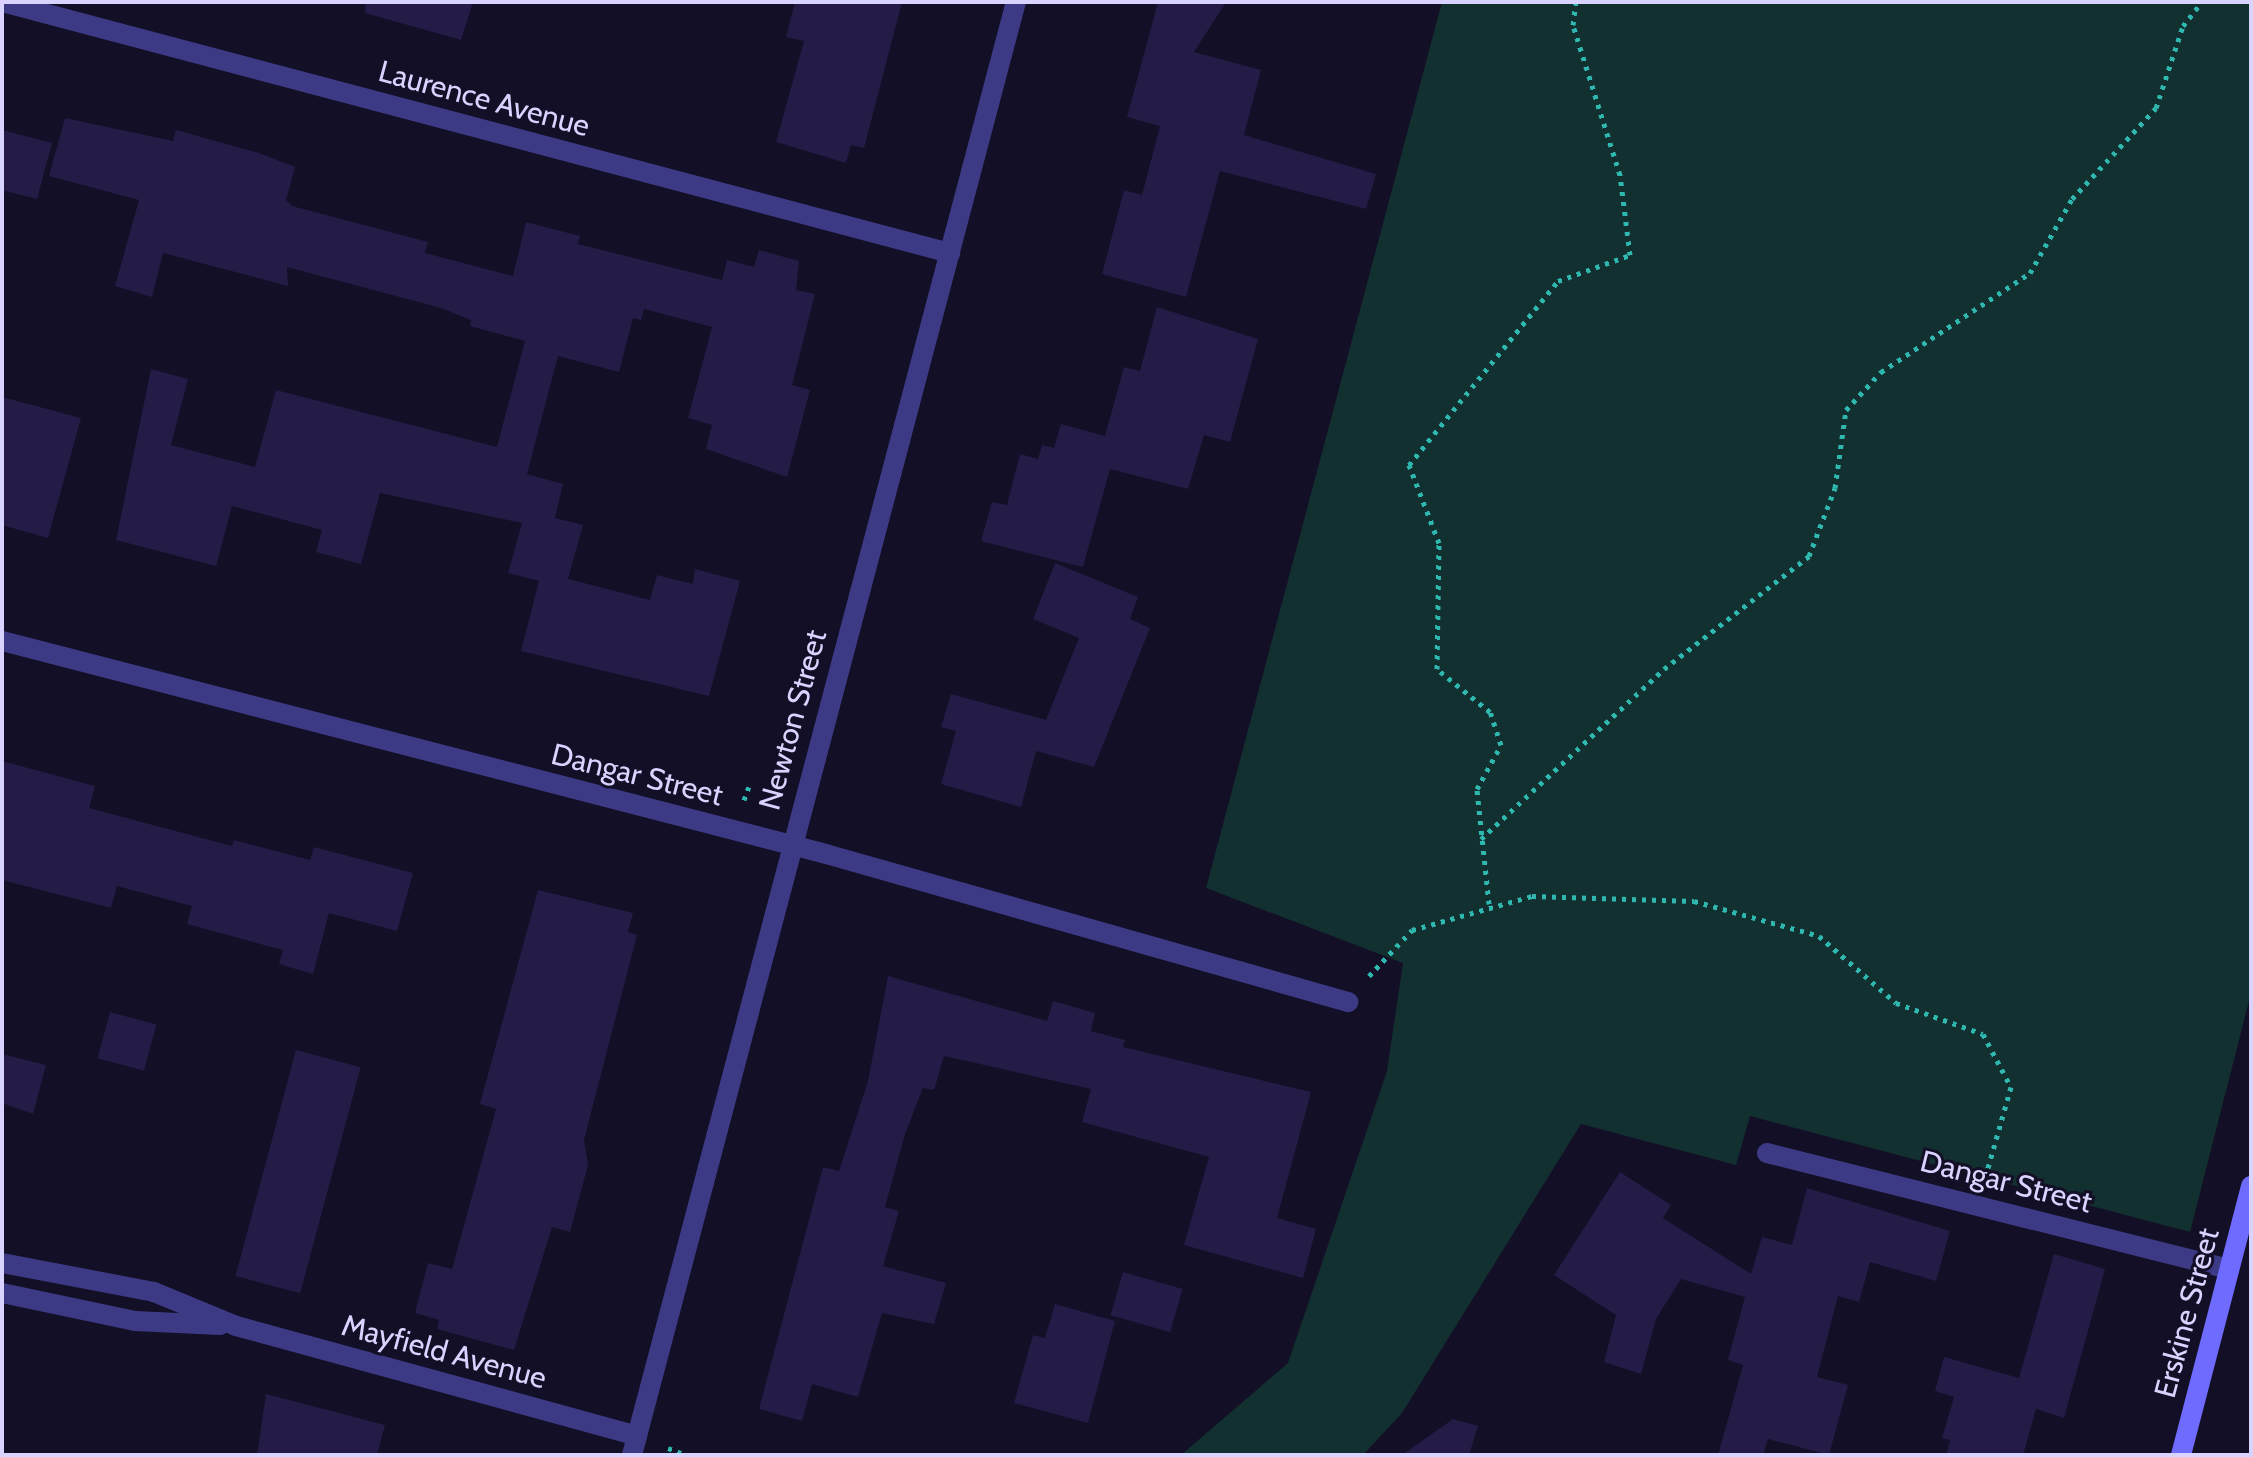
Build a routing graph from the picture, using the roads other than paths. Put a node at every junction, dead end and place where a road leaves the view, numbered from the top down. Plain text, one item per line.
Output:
1 (2, 2) edge
2 (1016, 2) edge
3 (950, 253) junction
4 (2, 641) edge
5 (790, 844) junction
6 (1348, 1002) road end
7 (1767, 1153) dead end
8 (2251, 1186) edge
9 (2, 1263) edge
10 (2229, 1269) junction
11 (2, 1293) edge
12 (236, 1326) junction
13 (635, 1445) edge
14 (2181, 1455) edge

1 - 3 street, Laurence Avenue
2 - 3 street, Newton Street
3 - 5 street, Newton Street
4 - 5 street, Dangar Street
5 - 6 street, Dangar Street
5 - 13 street, Newton Street
7 - 10 street, Dangar Street
8 - 10 street, Erskine Street
9 - 12 street, Mayfield Avenue
10 - 14 street, Erskine Street
11 - 12 street, Mayfield Avenue
12 - 13 street, Mayfield Avenue

